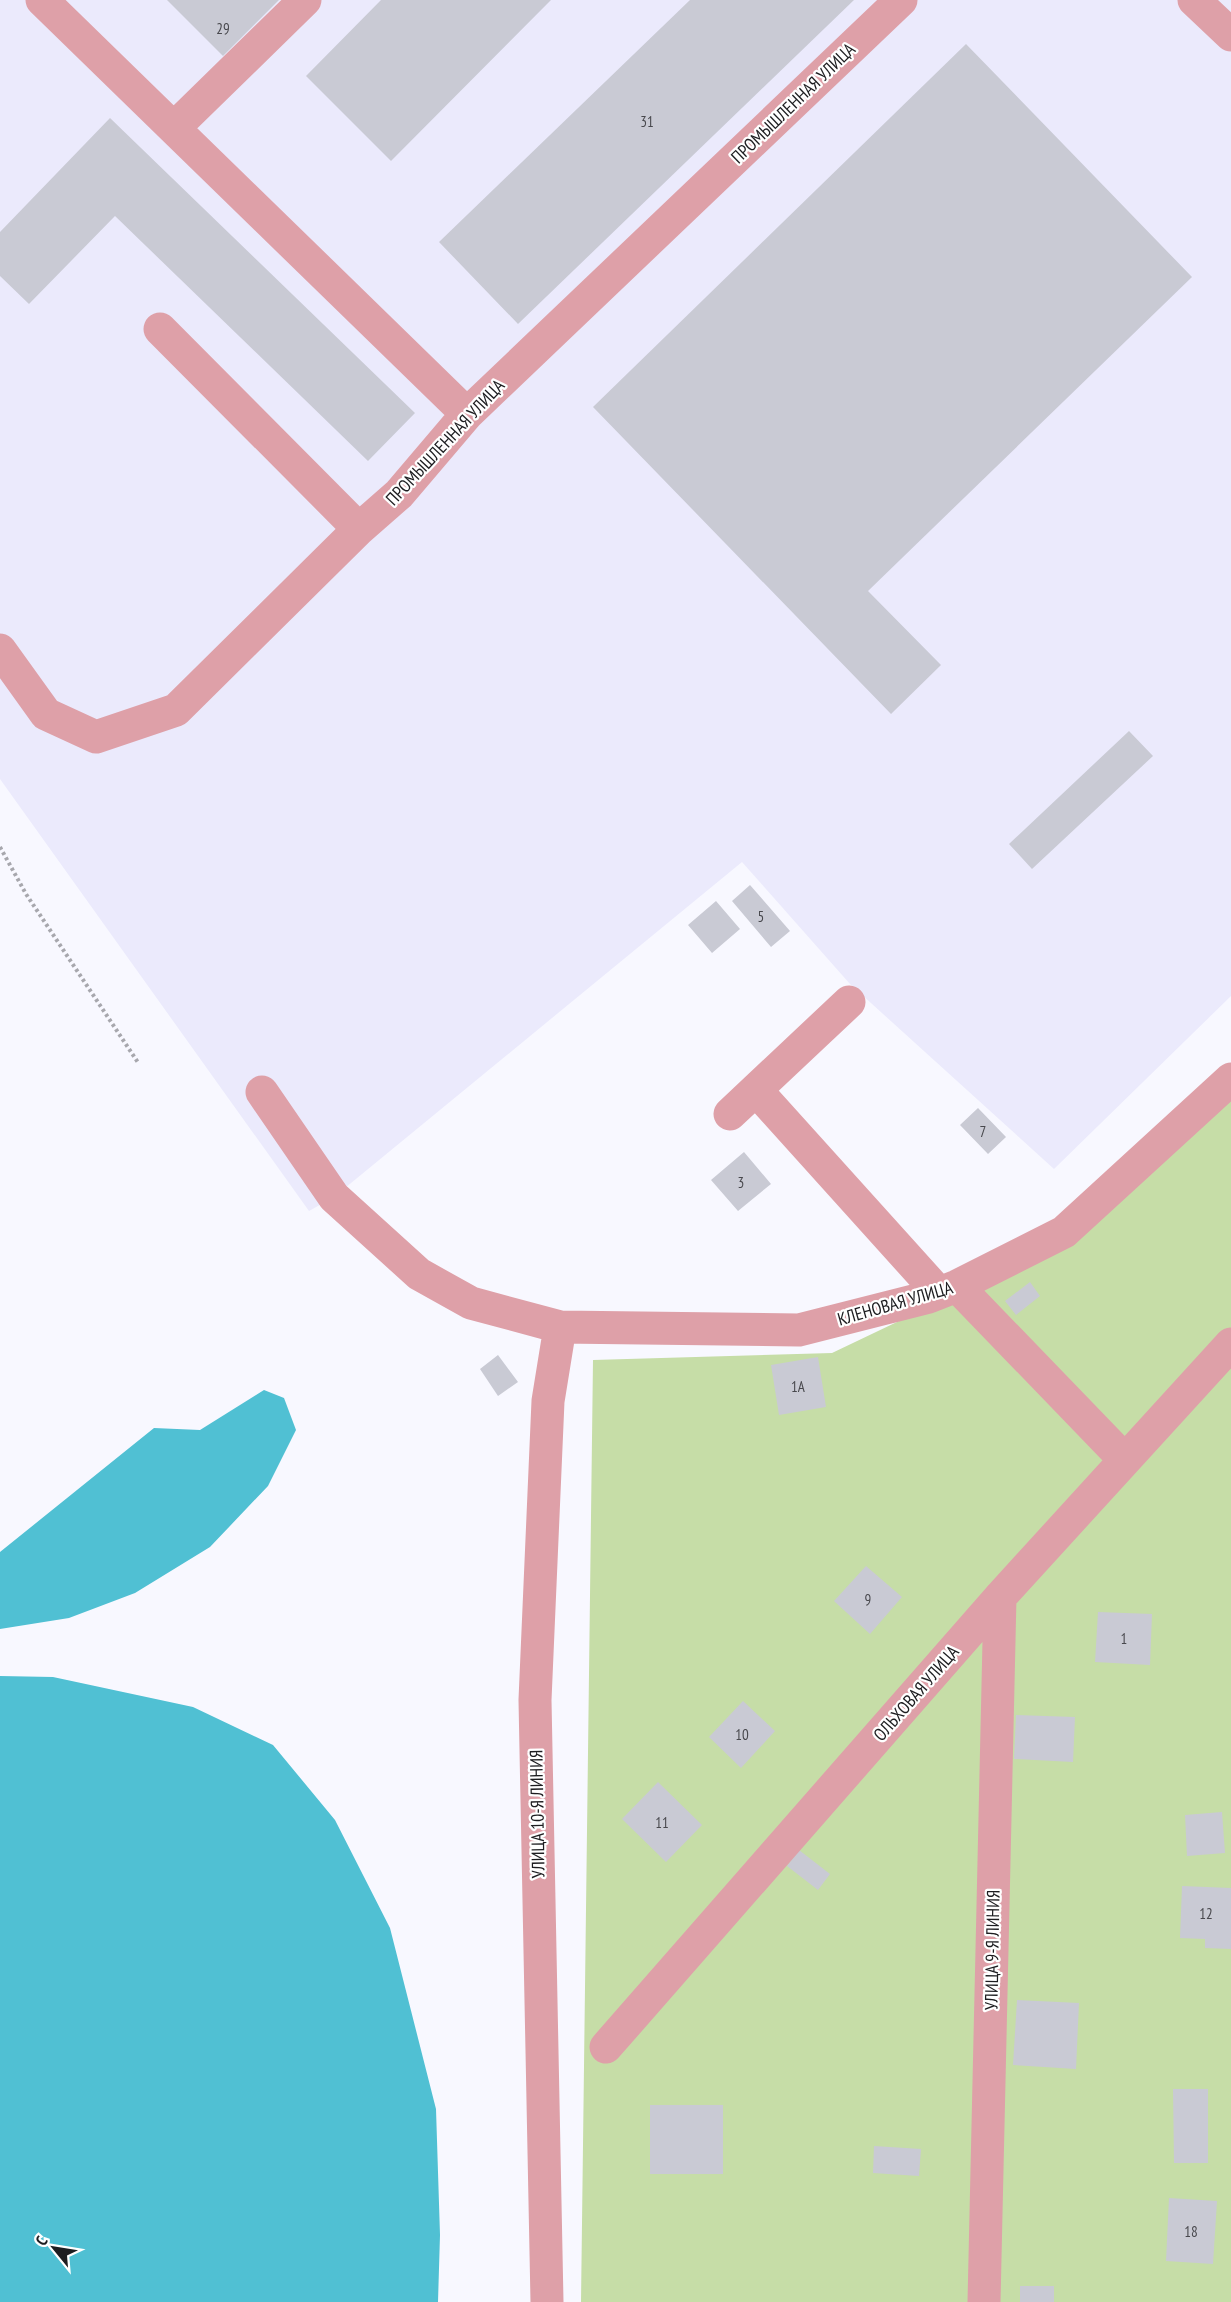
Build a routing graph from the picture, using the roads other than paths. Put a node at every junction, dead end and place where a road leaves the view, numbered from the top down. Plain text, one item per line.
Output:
1 (42, 0) edge
2 (305, 0) edge
3 (901, 0) edge
4 (1194, 0) edge
5 (1231, 35) edge
6 (174, 128) junction
7 (160, 329) dead end
8 (467, 414) junction
9 (359, 529) junction
10 (0, 650) edge
11 (849, 1002) dead end
12 (1227, 1088) edge
13 (756, 1090) junction
14 (262, 1092) dead end
15 (730, 1114) dead end
16 (948, 1289) junction
17 (560, 1327) junction
18 (1231, 1344) edge
19 (1125, 1460) junction
20 (1000, 1597) junction
21 (606, 2048) dead end
22 (547, 2302) edge
23 (984, 2302) edge

1 - 6 street
2 - 6 street
3 - 8 street, ПРОМЫШЛЕННАЯ УЛИЦА
4 - 5 street
6 - 8 street
7 - 9 street
8 - 9 street, ПРОМЫШЛЕННАЯ УЛИЦА
9 - 10 street, ПРОМЫШЛЕННАЯ УЛИЦА
11 - 13 street
12 - 16 street, КЛЕНОВАЯ УЛИЦА
13 - 15 street
13 - 16 street
14 - 17 street, КЛЕНОВАЯ УЛИЦА
16 - 17 street, КЛЕНОВАЯ УЛИЦА
16 - 19 street
17 - 22 street, УЛИЦА 10-Я ЛИНИЯ
18 - 19 street, ОЛЬХОВАЯ УЛИЦА
19 - 20 street, ОЛЬХОВАЯ УЛИЦА
20 - 21 street, ОЛЬХОВАЯ УЛИЦА
20 - 23 street, УЛИЦА 9-Я ЛИНИЯ

